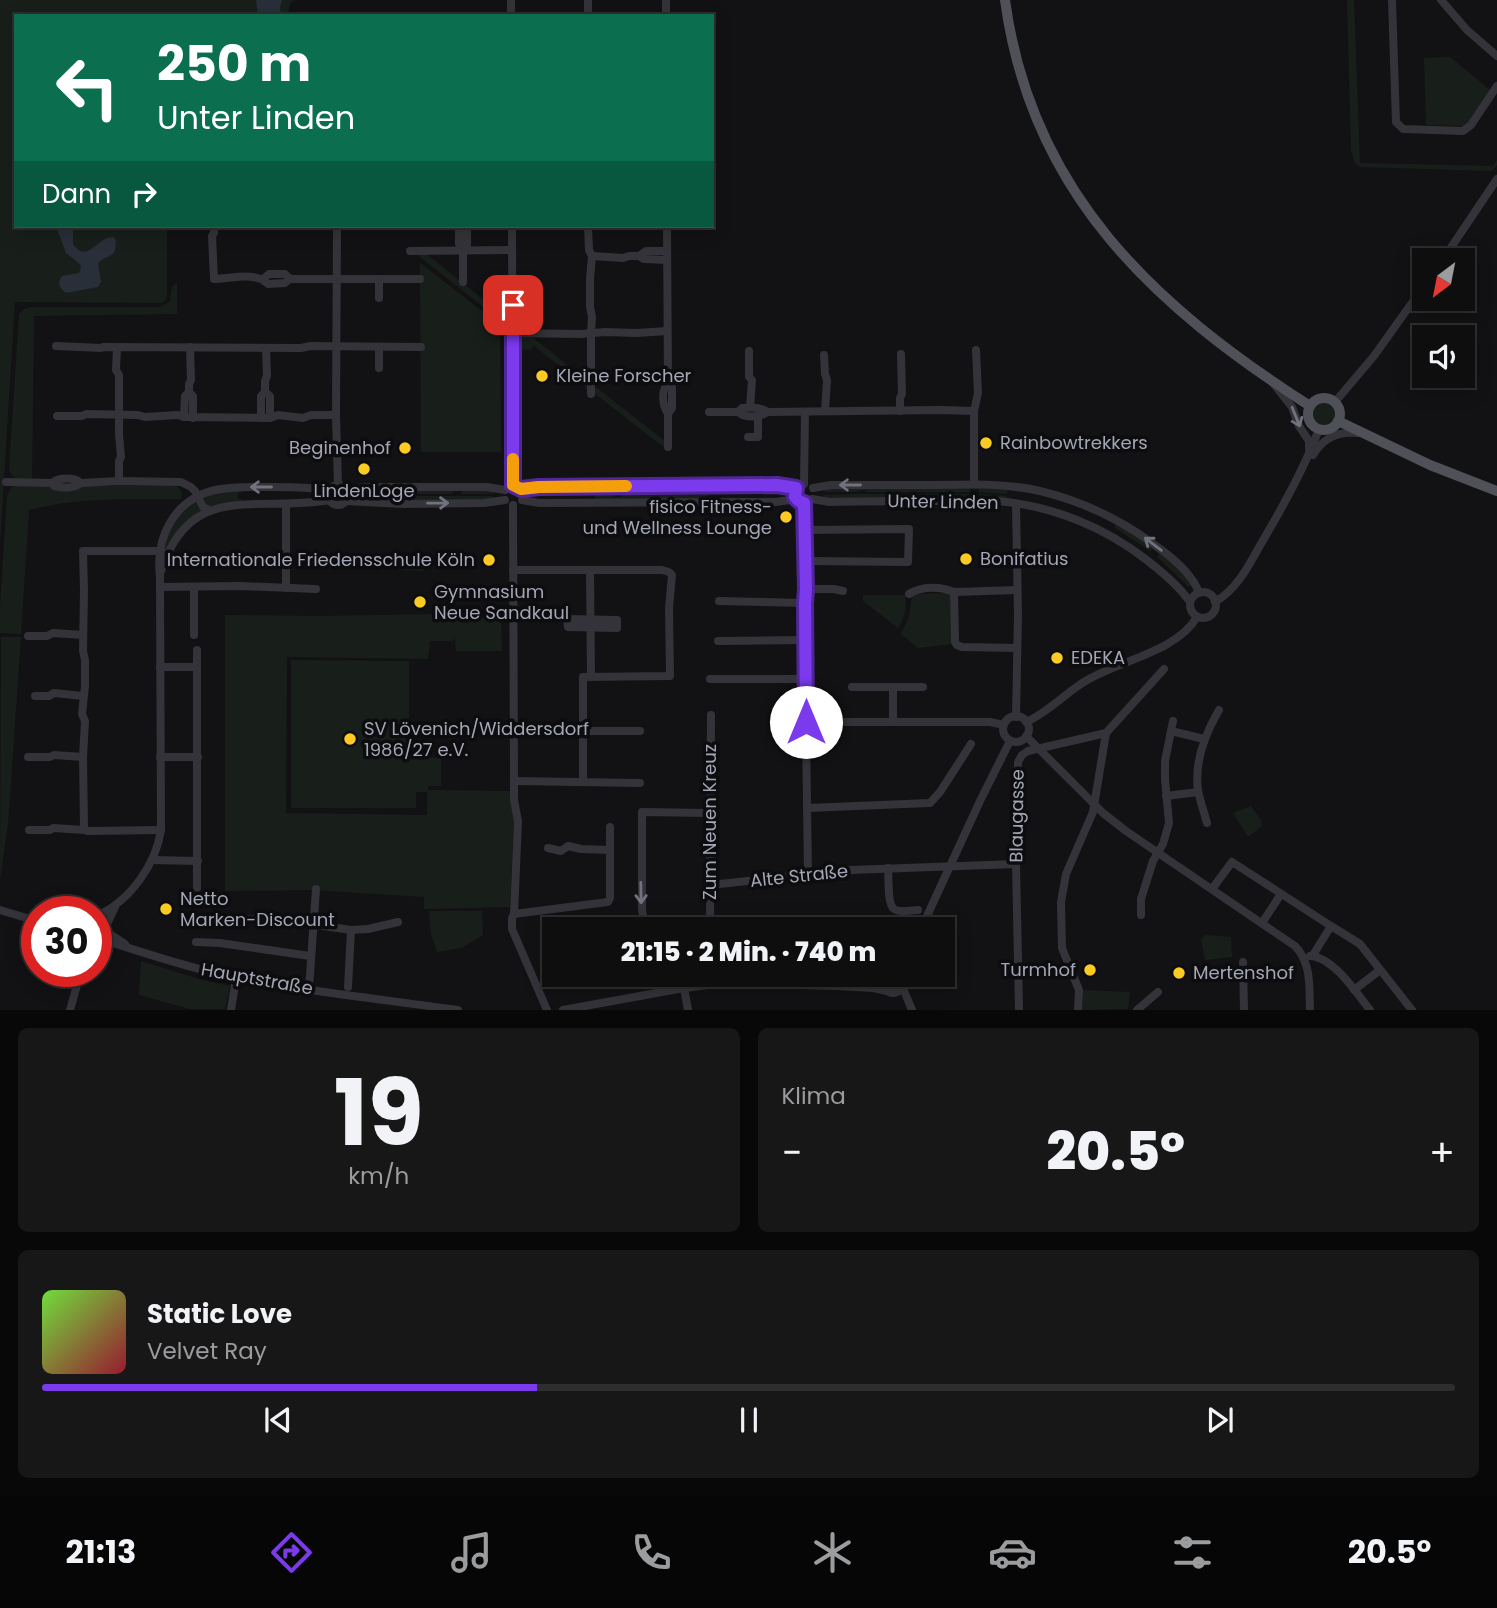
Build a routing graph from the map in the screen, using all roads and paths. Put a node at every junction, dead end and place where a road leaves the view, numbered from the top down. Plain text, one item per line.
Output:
1 (1005, 0) edge
2 (1392, 0) edge
3 (1441, 0) edge
4 (1497, 56) edge
5 (1497, 86) edge
6 (1497, 178) edge
7 (214, 228) edge
8 (337, 228) edge
9 (467, 228) edge
10 (512, 228) edge
11 (588, 228) edge
12 (667, 228) edge
13 (1451, 248) edge
14 (463, 249) junction
15 (512, 250) junction
16 (410, 251) dead end
17 (592, 256) junction
18 (667, 256) junction
19 (337, 279) junction
20 (379, 279) junction
21 (420, 279) dead end
22 (463, 282) dead end
23 (379, 298) dead end
24 (1412, 303) edge
25 (667, 331) junction
26 (591, 332) junction
27 (513, 333) junction
28 (56, 346) dead end
29 (117, 347) junction
30 (337, 347) junction
31 (379, 347) junction
32 (421, 347) dead end
33 (190, 348) junction
34 (265, 348) junction
35 (976, 350) dead end
36 (749, 351) dead end
37 (901, 354) dead end
38 (824, 355) dead end
39 (379, 368) dead end
40 (1271, 381) junction
41 (591, 394) dead end
42 (1335, 402) junction
43 (1310, 406) junction
44 (750, 407) junction
45 (825, 411) junction
46 (900, 411) junction
47 (974, 411) junction
48 (709, 412) dead end
49 (738, 412) junction
50 (768, 412) junction
51 (805, 412) junction
52 (119, 415) junction
53 (336, 415) junction
54 (57, 416) dead end
55 (758, 416) junction
56 (189, 418) junction
57 (266, 418) junction
58 (1338, 421) junction
59 (1319, 429) junction
60 (748, 436) dead end
61 (1370, 437) junction
62 (668, 447) dead end
63 (1307, 459) junction
64 (119, 481) junction
65 (6, 482) dead end
66 (974, 484) junction
67 (804, 487) junction
68 (342, 488) junction
69 (513, 488) junction
70 (330, 490) junction
71 (1497, 491) edge
72 (198, 496) junction
73 (330, 500) junction
74 (505, 500) junction
75 (522, 500) junction
76 (1071, 500) junction
77 (345, 501) junction
78 (804, 501) junction
79 (286, 504) junction
80 (1016, 504) junction
81 (513, 505) junction
82 (209, 510) junction
83 (1072, 518) junction
84 (805, 530) junction
85 (163, 552) junction
86 (805, 561) junction
87 (513, 570) junction
88 (590, 570) junction
89 (159, 587) junction
90 (194, 587) junction
91 (286, 588) junction
92 (316, 589) dead end
93 (806, 589) junction
94 (1017, 590) junction
95 (843, 591) dead end
96 (954, 592) junction
97 (909, 593) dead end
98 (1199, 593) junction
99 (719, 601) dead end
100 (1215, 601) junction
101 (1190, 602) junction
102 (805, 603) junction
103 (1197, 617) junction
104 (83, 635) junction
105 (194, 635) dead end
106 (28, 636) dead end
107 (805, 640) junction
108 (718, 641) dead end
109 (1017, 648) junction
110 (197, 650) dead end
111 (160, 667) junction
112 (196, 667) junction
113 (1164, 669) dead end
114 (591, 677) junction
115 (710, 679) dead end
116 (805, 679) junction
117 (852, 687) dead end
118 (893, 687) junction
119 (923, 687) dead end
120 (35, 696) dead end
121 (83, 696) junction
122 (1219, 710) dead end
123 (711, 715) dead end
124 (1016, 717) junction
125 (1173, 721) dead end
126 (893, 722) junction
127 (1026, 722) junction
128 (1004, 725) junction
129 (583, 731) junction
130 (640, 731) dead end
131 (806, 731) dead end
132 (1171, 732) junction
133 (1106, 733) junction
134 (1026, 736) junction
135 (1204, 738) junction
136 (1010, 741) junction
137 (971, 744) dead end
138 (1039, 748) junction
139 (28, 757) dead end
140 (83, 757) junction
141 (160, 757) junction
142 (198, 757) junction
143 (514, 781) junction
144 (583, 781) junction
145 (640, 783) dead end
146 (1198, 792) junction
147 (1166, 796) junction
148 (1094, 804) junction
149 (807, 808) junction
150 (710, 813) junction
151 (1207, 823) dead end
152 (610, 827) dead end
153 (29, 830) dead end
154 (85, 830) junction
155 (161, 830) junction
156 (548, 848) dead end
157 (610, 850) junction
158 (1157, 852) junction
159 (152, 860) junction
160 (198, 861) junction
161 (1016, 864) junction
162 (888, 867) junction
163 (950, 867) junction
164 (808, 875) junction
165 (710, 885) junction
166 (197, 888) dead end
167 (1212, 889) junction
168 (316, 890) dead end
169 (1281, 894) junction
170 (117, 904) junction
171 (112, 907) edge
172 (0, 910) edge
173 (918, 910) dead end
174 (514, 914) junction
175 (1141, 915) dead end
176 (21, 916) edge
177 (112, 916) edge
178 (643, 917) edge
179 (710, 917) edge
180 (927, 917) edge
181 (196, 919) dead end
182 (398, 922) dead end
183 (1262, 923) junction
184 (314, 925) junction
185 (1331, 926) junction
186 (351, 930) junction
187 (112, 932) edge
188 (196, 942) dead end
189 (112, 944) edge
190 (141, 952) junction
191 (310, 956) junction
192 (1308, 956) junction
193 (1243, 962) dead end
194 (1380, 970) junction
195 (236, 978) junction
196 (77, 987) edge
197 (348, 987) dead end
198 (664, 987) edge
199 (687, 987) edge
200 (856, 987) edge
201 (884, 987) edge
202 (899, 987) edge
203 (904, 987) edge
204 (684, 988) junction
205 (309, 989) junction
206 (1354, 990) junction
207 (667, 991) junction
208 (890, 992) junction
209 (1158, 992) dead end
210 (426, 1007) edge
211 (70, 1010) edge
212 (230, 1010) edge
213 (458, 1010) edge
214 (547, 1010) edge
215 (563, 1010) edge
216 (688, 1010) edge
217 (910, 1010) edge
218 (1019, 1010) edge
219 (1078, 1010) edge
220 (1138, 1010) edge
221 (1244, 1010) edge
222 (1310, 1010) edge
223 (1370, 1010) edge
224 (1412, 1010) edge

1 - 40 main road
2 - 5 street
3 - 4 street
6 - 13 street
7 - 19 street
8 - 19 street
9 - 14 street
10 - 15 street
11 - 17 street
12 - 18 street
14 - 15 street
14 - 16 street
14 - 22 street
15 - 27 street
17 - 18 street
17 - 26 street
18 - 25 street
19 - 20 street
19 - 30 street
20 - 21 street
20 - 23 street
24 - 42 street
25 - 26 street
25 - 62 street
26 - 27 street
26 - 41 street
27 - 69 street
28 - 29 street
29 - 33 street
29 - 52 street
30 - 31 street
30 - 34 street
30 - 53 street
31 - 32 street
31 - 39 street
33 - 34 street
33 - 56 street
34 - 57 street
35 - 47 street
36 - 44 street
37 - 46 street
38 - 45 street
40 - 43 main road
40 -> 63 street
42 - 43 main road
42 - 58 main road
43 - 59 main road
44 - 49 street
44 - 50 street
45 - 46 street
45 - 51 street
46 - 47 street
47 - 66 street
48 - 49 street
49 - 55 street
50 - 51 street
50 - 55 street
51 - 67 street
52 - 54 street
52 - 56 street
52 - 64 street
53 - 57 street
53 - 68 street
55 - 60 street
56 - 57 street
58 - 59 main road
58 - 61 main road
59 - 63 street
61 - 63 street
61 - 71 main road
63 - 100 street
64 - 65 street
64 - 72 street
66 -> 67 street, Unter Linden
66 - 76 street, Unter Linden
67 - 69 street, Unter Linden
67 - 78 street
67 - 78 street
68 - 69 street, Unter Linden
68 - 70 street
68 - 77 street
69 - 74 street
69 - 75 street
70 -> 72 street
70 - 73 street
72 - 82 street
72 - 85 street
73 - 77 street
73 - 79 street
77 -> 74 street
74 - 81 street
75 - 78 street, Unter Linden
75 - 81 street
76 - 83 street
98 -> 76 street, Unter Linden
78 - 80 street, Unter Linden
78 - 84 street
79 - 82 street
79 - 91 street
80 - 83 street, Unter Linden
80 - 94 street
81 - 87 street
82 - 85 street
83 - 101 street, Unter Linden
84 - 86 street
84 - 86 street
85 - 89 street
85 - 104 street
86 - 93 street
87 - 88 street
87 - 143 street
88 - 114 street
88 - 114 street
89 - 90 street
89 - 111 street
90 - 91 street
90 - 105 street
91 - 92 street
93 - 95 street
93 - 102 street
94 - 96 street
94 - 109 street
96 - 97 street
96 - 109 street
98 - 100 street
98 - 101 street
99 - 102 street
100 - 103 street
101 - 103 street
102 - 107 street
103 - 127 street
104 - 106 street
104 - 121 street
107 - 108 street
107 - 116 street
109 - 124 street
110 - 112 street
111 - 112 street
111 - 141 street
112 - 142 street
113 - 133 street
114 - 129 street
115 - 116 street
116 - 126 street
117 - 118 street
118 - 119 street
118 - 126 street
120 - 121 street
121 - 140 street
122 - 135 street
123 - 150 street, Zum Neuen Kreuz
124 - 127 street
124 - 128 street
125 - 132 street
126 - 128 street
127 - 134 street
128 - 136 street
129 - 130 street
129 - 144 street
131 - 149 street
132 - 135 street
132 - 147 street
133 - 138 street, Blaugasse
133 - 148 street
134 - 136 street
134 - 138 street
135 - 146 street
136 - 163 street
137 - 149 street
138 - 148 street
138 - 161 street, Blaugasse
139 - 140 street
140 - 154 street
141 - 142 street
141 - 155 street
142 - 160 street
143 - 144 street
143 - 174 street
144 - 145 street
146 - 147 street
146 - 151 street
147 - 158 street
148 - 158 street
148 - 219 street
149 - 164 street
150 - 165 street, Zum Neuen Kreuz
150 -> 178 street
152 - 157 street
153 - 154 street
154 - 155 street
155 - 159 street
156 - 157 street
157 - 174 street
158 - 167 street
158 - 175 street
159 - 160 street
159 - 170 street
160 - 166 street
161 - 163 street, Alte Straße
161 - 218 street, Blaugasse
162 - 163 street, Alte Straße
162 - 164 street, Alte Straße
162 - 173 street
163 - 180 street
164 - 165 street, Alte Straße
165 - 179 street, Zum Neuen Kreuz
167 - 169 street
167 - 183 street
168 - 184 street
169 - 183 street
169 - 185 street
170 - 171 street
170 - 177 street
172 - 176 street
174 - 214 street
181 - 184 street
182 - 186 street
183 - 192 street
184 - 186 street
184 - 191 street
185 - 192 street
185 - 194 street
186 - 197 street
187 - 190 street, Hauptstraße
188 - 191 street
189 - 190 street, Hauptstraße
190 - 195 street, Hauptstraße
191 - 205 street
192 - 206 street
192 - 222 street
193 - 221 street
194 - 206 street
194 - 224 street
195 - 205 street, Hauptstraße
195 - 212 street
196 - 211 street
198 - 207 street
199 - 204 street
200 - 208 street
201 - 208 street
202 - 208 street
203 - 217 street
204 - 207 street
204 - 216 street
205 - 210 street, Hauptstraße
206 - 223 street
207 - 215 street
208 - 217 street
209 - 220 street
210 - 213 street, Hauptstraße

